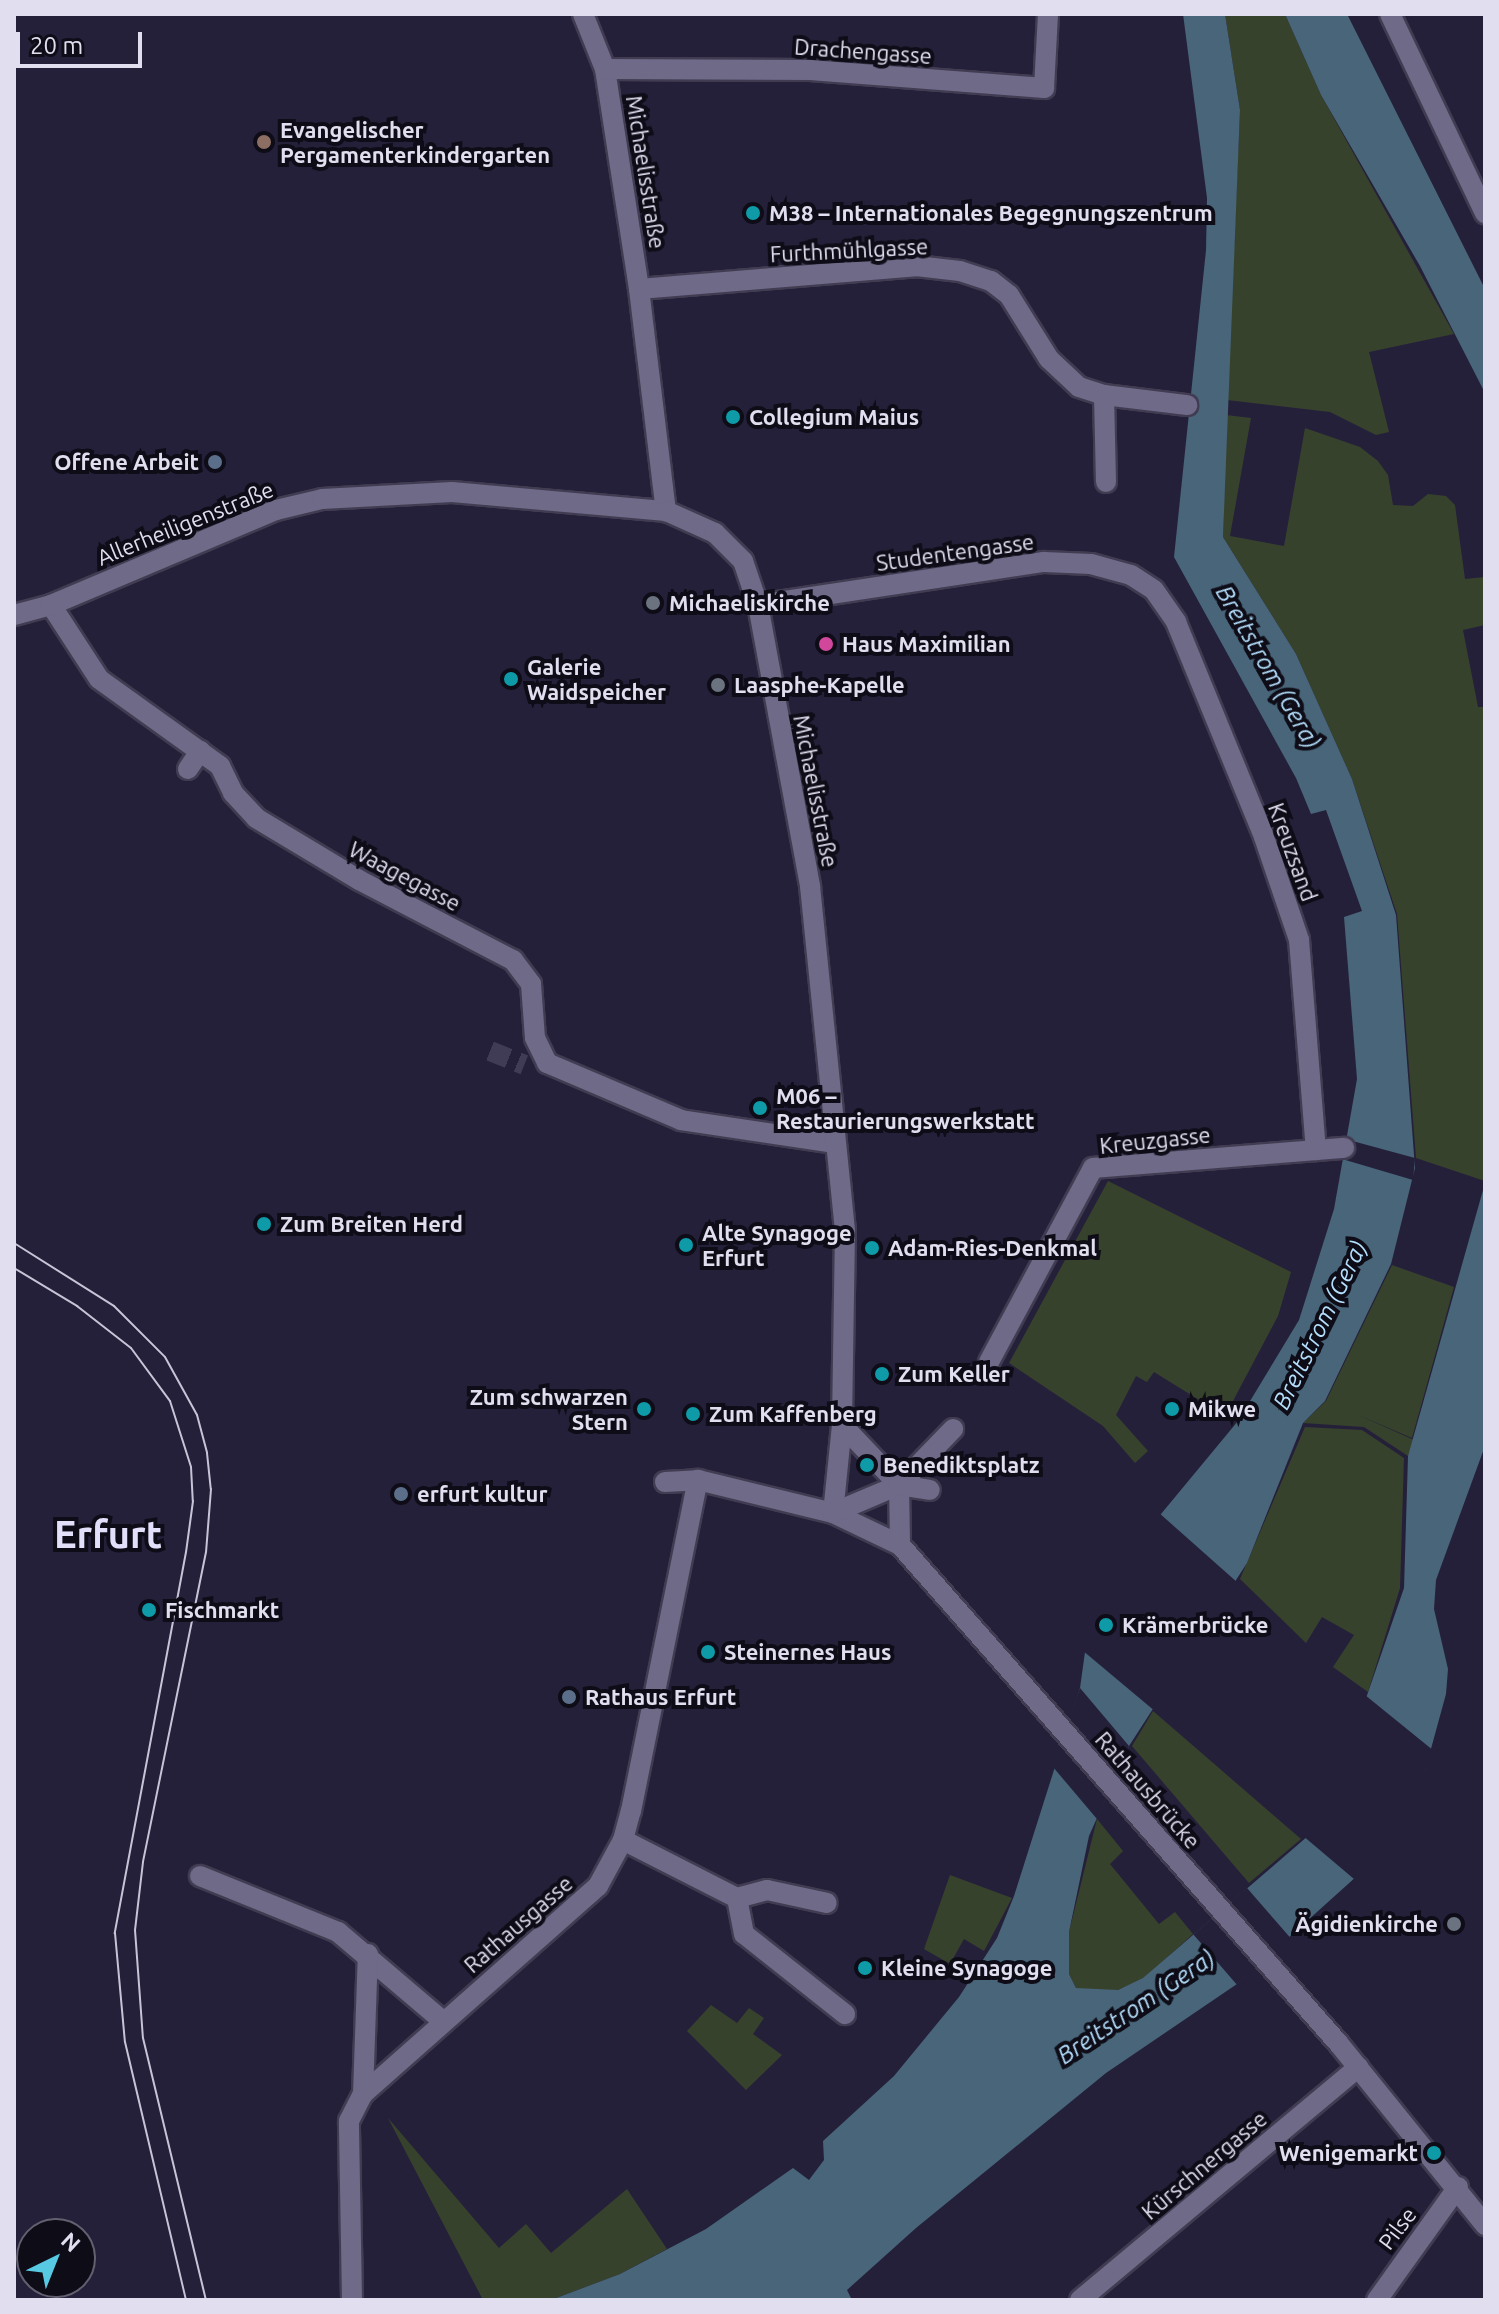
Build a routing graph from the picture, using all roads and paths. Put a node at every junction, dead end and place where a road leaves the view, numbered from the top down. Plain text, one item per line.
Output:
1 (583, 14) edge
2 (1048, 14) edge
3 (1390, 14) edge
4 (605, 69) junction
5 (1485, 213) edge
6 (639, 289) junction
7 (1104, 395) junction
8 (1187, 405) dead end
9 (1106, 482) dead end
10 (666, 511) junction
11 (1154, 590) joint
12 (51, 605) junction
13 (758, 605) junction
14 (14, 615) edge
15 (200, 751) junction
16 (188, 769) dead end
17 (547, 1063) junction
18 (524, 1065) tunnel mouth
19 (835, 1143) junction
20 (1344, 1148) dead end
21 (1316, 1150) junction
22 (989, 1362) dead end
23 (842, 1425) junction
24 (953, 1429) dead end
25 (698, 1480) junction
26 (665, 1482) dead end
27 (899, 1485) junction
28 (930, 1490) dead end
29 (833, 1513) junction
30 (900, 1545) junction
31 (623, 1840) junction
32 (200, 1876) dead end
33 (737, 1898) junction
34 (827, 1903) dead end
35 (368, 1954) junction
36 (845, 2014) dead end
37 (443, 2021) junction
38 (1359, 2067) junction
39 (363, 2094) junction
40 (1458, 2187) junction
41 (1485, 2225) edge
42 (352, 2300) edge
43 (1080, 2300) edge
44 (1377, 2300) edge

1 - 4 street, Michaelisstraße
2 - 4 street, Drachengasse
3 - 5 street
4 - 6 street, Michaelisstraße
6 - 7 street, Furthmühlgasse
6 - 10 street, Michaelisstraße
7 - 8 street, Furthmühlgasse
7 - 9 street
10 - 12 street, Allerheiligenstraße
10 - 13 street, Michaelisstraße
11 - 13 street, Studentengasse
11 - 21 street, Kreuzsand
12 - 14 street, Allerheiligenstraße
12 - 15 street, Waagegasse
13 - 19 street, Michaelisstraße
15 - 16 street
15 - 17 street, Waagegasse
17 - 18 street
17 - 19 street
19 - 23 street, Michaelisstraße
20 - 21 street, Kreuzgasse
21 - 22 street, Kreuzgasse
23 - 27 street
23 - 29 street
24 - 27 street
25 - 26 street
25 - 29 street
25 - 31 street, Rathausgasse
27 - 28 street
27 - 29 street
27 - 30 street
29 - 30 street
30 - 38 street, Rathausbrücke
31 - 33 street
31 - 37 street, Rathausgasse
32 - 35 street
33 - 34 street
33 - 36 street
35 - 37 street
35 - 39 street, Rathausgasse
37 - 39 street, Rathausgasse
38 - 40 street
38 - 43 street, Kürschnergasse
39 - 42 street, Rathausgasse
40 - 41 street
40 - 44 street, Pilse

